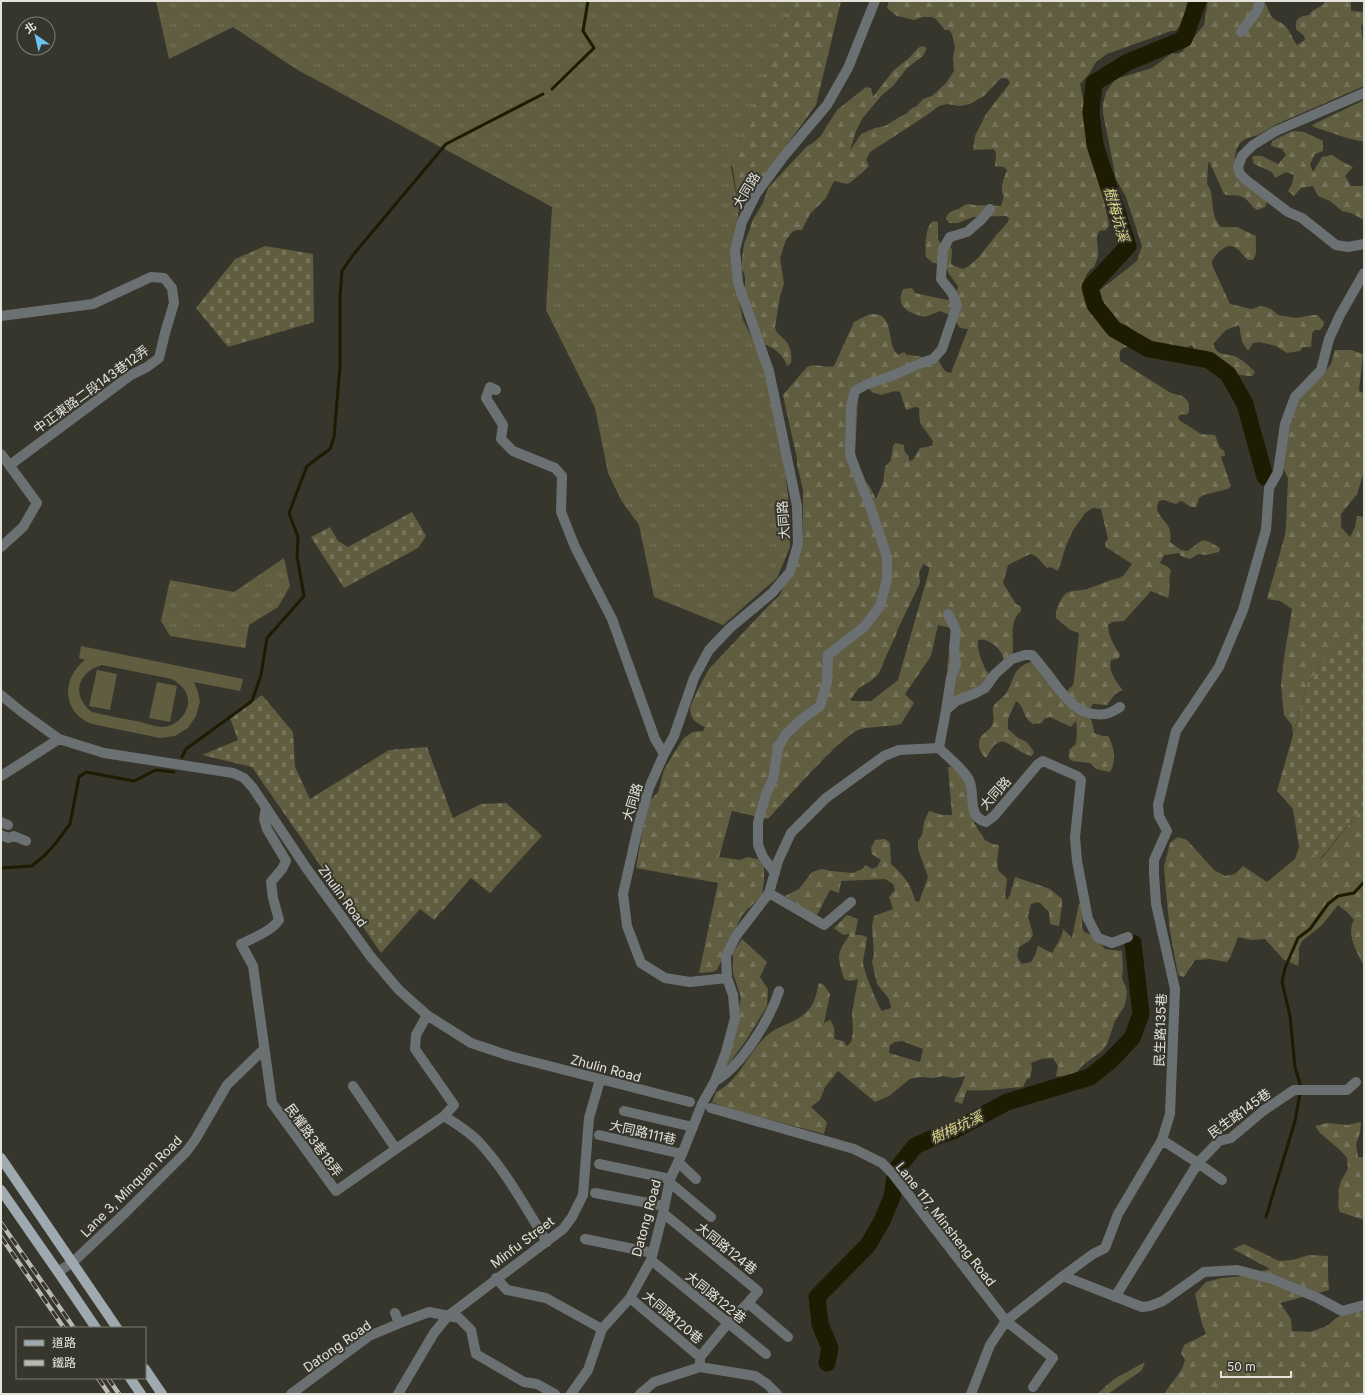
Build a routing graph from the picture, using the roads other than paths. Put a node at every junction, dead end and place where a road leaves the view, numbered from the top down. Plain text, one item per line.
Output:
1 (875, 1) edge
2 (1260, 1) edge
3 (1241, 32) dead end
4 (1364, 93) edge
5 (990, 209) dead end
6 (1364, 244) edge
7 (1364, 273) edge
8 (1, 316) edge
9 (496, 390) dead end
10 (1, 454) edge
11 (10, 465) junction
12 (1, 547) edge
13 (948, 614) dead end
14 (1, 695) edge
15 (1120, 706) dead end
16 (946, 710) junction
17 (59, 738) junction
18 (939, 748) junction
19 (664, 754) junction
20 (1, 776) edge
21 (266, 807) junction
22 (1, 835) edge
23 (26, 840) dead end
24 (775, 873) junction
25 (769, 893) junction
26 (851, 902) dead end
27 (1128, 937) dead end
28 (727, 978) junction
29 (779, 991) dead end
30 (427, 1014) junction
31 (264, 1049) junction
32 (600, 1080) junction
33 (715, 1082) junction
34 (1356, 1082) dead end
35 (353, 1086) dead end
36 (687, 1103) dead end
37 (710, 1109) dead end
38 (624, 1112) dead end
39 (444, 1116) junction
40 (693, 1127) junction
41 (599, 1135) dead end
42 (1162, 1140) junction
43 (396, 1149) junction
44 (1, 1158) edge
45 (680, 1158) junction
46 (1198, 1163) junction
47 (599, 1164) dead end
48 (696, 1179) dead end
49 (1222, 1180) dead end
50 (669, 1181) junction
51 (1, 1190) edge
52 (595, 1193) dead end
53 (664, 1210) junction
54 (711, 1217) dead end
55 (585, 1239) dead end
56 (547, 1242) junction
57 (652, 1256) junction
58 (73, 1262) junction
59 (58, 1272) junction
60 (1063, 1276) junction
61 (496, 1278) junction
62 (1115, 1297) junction
63 (630, 1298) junction
64 (748, 1303) junction
65 (1364, 1305) edge
66 (395, 1312) dead end
67 (448, 1316) junction
68 (1006, 1321) junction
69 (399, 1323) junction
70 (728, 1323) junction
71 (95, 1327) edge
72 (116, 1327) edge
73 (602, 1329) junction
74 (788, 1337) dead end
75 (766, 1354) dead end
76 (700, 1362) junction
77 (146, 1370) edge
78 (131, 1379) edge
79 (1032, 1387) dead end
80 (141, 1394) edge
81 (162, 1394) edge
82 (291, 1394) edge
83 (398, 1394) edge
84 (555, 1394) edge
85 (570, 1394) edge
86 (640, 1394) edge
87 (777, 1394) edge
88 (971, 1394) edge

1 - 19 street, 大同路
2 - 3 street
4 - 6 street
5 - 24 street
7 - 42 street, 民生路135巷
8 - 11 street, 中正東路二段143巷12弄
9 - 19 street
10 - 11 street
11 - 12 street
13 - 16 street
14 - 17 street, Zhulin Road
15 - 16 street
16 - 18 street
17 - 20 street
17 - 21 street, Zhulin Road
18 - 24 street
18 - 27 street, 大同路
19 - 28 street, 大同路
21 - 30 street, Zhulin Road
21 - 31 street
22 - 23 street
24 - 25 street
25 - 26 street
25 - 28 street
28 - 33 street
29 - 33 street
30 - 32 street, Zhulin Road
30 - 39 street
31 - 43 street, 民權路3巷18弄
31 - 58 street, Lane 3, Minquan Road
32 - 36 street, Zhulin Road
32 - 56 street, Minfu Street
33 - 40 street, Datong Road
34 - 46 street, 民生路145巷
35 - 43 street
37 - 68 street, Lane 117, Minsheng Road
38 - 40 street
39 - 43 street
39 - 56 street
40 - 45 street, Datong Road
41 - 45 street, 大同路111巷
42 - 46 street
42 - 60 street, 民生路135巷
44 - 58 main road
45 - 48 street
45 - 50 street, Datong Road
46 - 49 street
46 - 62 street, 民生路145巷
47 - 50 street
50 - 53 street, Datong Road
50 - 54 street
51 - 59 main road
52 - 53 street
53 - 57 street, Datong Road
53 - 64 street, 大同路124巷
55 - 57 street
56 - 61 street, Minfu Street
57 - 63 street, Datong Road
57 - 70 street, 大同路122巷
58 - 59 street, Lane 3, Minquan Road
58 - 72 main road
59 - 71 main road
60 - 62 street
60 - 68 street, 民生路135巷
61 - 67 street, Minfu Street
61 - 73 street
62 - 65 street
63 - 73 street, Datong Road
63 - 76 street, 大同路120巷
64 - 70 street
64 - 74 street
66 - 69 street
67 - 69 street, Datong Road
67 - 83 street, Minfu Street
67 - 84 street, Datong Road
68 - 79 street, Lane 117, Minsheng Road
68 - 88 street, 民生路135巷
69 - 82 street, Datong Road
70 - 75 street, 大同路122巷
70 - 76 street
73 - 85 street, Datong Road
76 - 86 street
76 - 87 street
77 - 81 main road
78 - 80 main road

